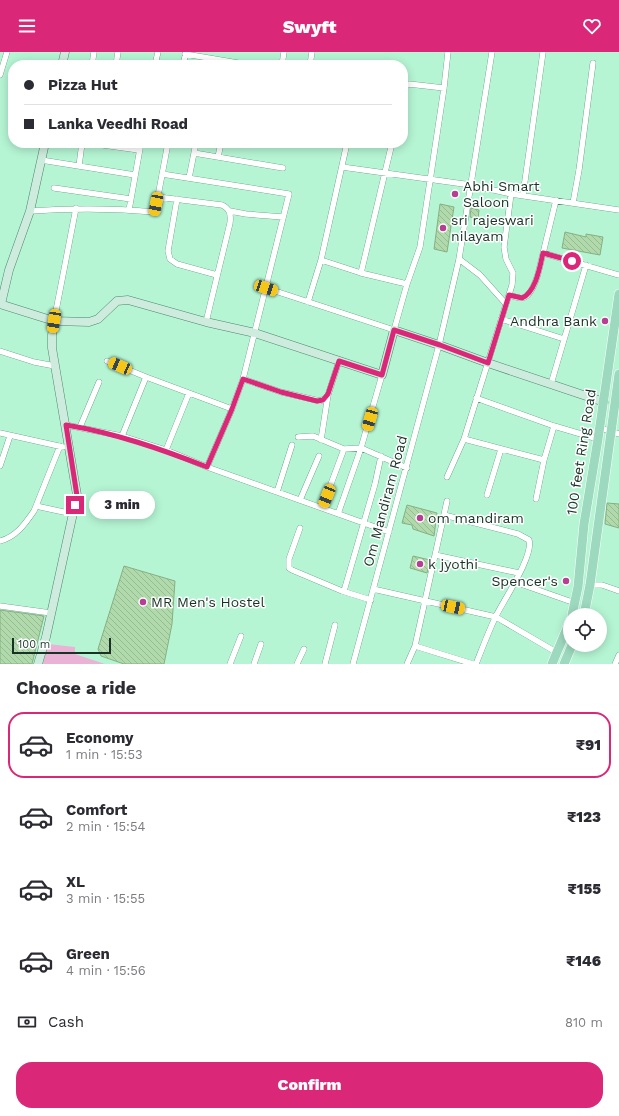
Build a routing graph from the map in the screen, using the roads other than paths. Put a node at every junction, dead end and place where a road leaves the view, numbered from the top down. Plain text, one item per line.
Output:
1 (6, 52) edge
2 (448, 52) edge
3 (492, 52) edge
4 (543, 52) edge
5 (186, 53) edge
6 (211, 58) joint
7 (219, 60) edge
8 (593, 63) dead end
9 (0, 75) edge
10 (408, 85) edge
11 (444, 88) junction
12 (44, 148) edge
13 (81, 148) edge
14 (124, 148) edge
15 (167, 148) edge
16 (195, 148) edge
17 (220, 148) edge
18 (347, 148) edge
19 (391, 148) edge
20 (139, 150) joint
21 (194, 153) junction
22 (218, 157) junction
23 (41, 160) junction
24 (78, 166) junction
25 (342, 167) junction
26 (283, 168) dead end
27 (385, 173) junction
28 (162, 174) junction
29 (135, 175) junction
30 (189, 178) junction
31 (430, 180) junction
32 (471, 185) junction
33 (54, 188) dead end
34 (511, 194) junction
35 (523, 195) junction
36 (158, 197) junction
37 (131, 199) junction
38 (178, 199) junction
39 (556, 200) junction
40 (573, 203) junction
41 (76, 208) junction
42 (129, 210) junction
43 (619, 210) edge
44 (30, 211) junction
45 (230, 211) junction
46 (284, 217) junction
47 (543, 253) junction
48 (459, 259) junction
49 (321, 260) junction
50 (586, 265) junction
51 (361, 273) junction
52 (217, 275) junction
53 (619, 275) edge
54 (407, 284) junction
55 (266, 288) junction
56 (619, 294) edge
57 (509, 295) junction
58 (308, 302) junction
59 (0, 304) edge
60 (506, 304) junction
61 (501, 319) junction
62 (54, 321) junction
63 (206, 322) junction
64 (394, 330) junction
65 (255, 333) junction
66 (564, 339) junction
67 (440, 345) junction
68 (0, 351) edge
69 (107, 361) dead end
70 (339, 361) junction
71 (488, 363) junction
72 (55, 366) junction
73 (619, 374) edge
74 (382, 375) junction
75 (146, 377) junction
76 (243, 379) junction
77 (99, 382) dead end
78 (551, 384) junction
79 (188, 393) junction
80 (328, 394) junction
81 (476, 398) junction
82 (604, 402) junction
83 (232, 409) junction
84 (66, 425) junction
85 (554, 426) junction
86 (80, 427) junction
87 (600, 428) junction
88 (0, 433) edge
89 (615, 433) edge
90 (10, 436) junction
91 (122, 436) junction
92 (298, 437) dead end
93 (464, 439) junction
94 (598, 439) junction
95 (321, 440) junction
96 (292, 445) dead end
97 (60, 446) junction
98 (69, 448) junction
99 (362, 448) junction
100 (344, 449) junction
101 (501, 449) junction
102 (166, 450) junction
103 (319, 456) dead end
104 (381, 456) junction
105 (544, 460) junction
106 (0, 466) edge
107 (207, 467) junction
108 (407, 468) junction
109 (447, 477) dead end
110 (276, 492) junction
111 (487, 495) dead end
112 (536, 499) dead end
113 (300, 500) junction
114 (447, 501) dead end
115 (36, 506) junction
116 (322, 508) junction
117 (73, 514) junction
118 (338, 514) junction
119 (444, 516) junction
120 (363, 523) junction
121 (300, 528) dead end
122 (389, 532) junction
123 (0, 541) edge
124 (435, 555) junction
125 (519, 573) junction
126 (515, 582) junction
127 (590, 585) junction
128 (373, 589) junction
129 (619, 591) edge
130 (344, 592) junction
131 (371, 600) junction
132 (424, 601) junction
133 (575, 603) junction
134 (0, 606) edge
135 (574, 608) edge
136 (585, 608) edge
137 (51, 613) junction
138 (496, 617) junction
139 (335, 625) dead end
140 (241, 636) dead end
141 (563, 636) edge
142 (261, 644) dead end
143 (415, 646) junction
144 (304, 649) dead end
145 (556, 652) junction
146 (569, 652) edge
147 (619, 655) edge
148 (460, 662) edge
149 (38, 664) edge
150 (230, 664) edge
151 (254, 664) edge
152 (297, 664) edge
153 (325, 664) edge
154 (353, 664) edge
155 (407, 664) edge
156 (475, 664) edge
157 (552, 664) edge
158 (564, 664) edge
159 (615, 664) edge

1 - 9 street
2 - 11 street
3 - 32 street, Om Mandiram Road
4 - 35 street
5 - 6 street
6 - 7 street
8 - 40 street
10 - 11 street
11 - 31 street
12 - 23 street
13 - 24 street
14 - 20 street
15 - 28 street
16 - 21 street
17 - 22 street
18 - 25 street
19 - 27 street
20 - 29 street
21 - 22 street
21 - 30 street
22 - 26 street
23 - 24 street
23 - 44 street
24 - 29 street
25 - 27 street
25 - 49 street
27 - 31 street
27 - 51 street
28 - 30 street
28 - 36 street
29 - 37 street
30 - 46 street
31 - 32 street
31 - 54 street
32 - 34 street
32 - 48 street, Om Mandiram Road
33 - 37 street
34 - 35 street
34 - 57 street
35 - 39 street
36 - 38 street
36 - 42 street
37 - 42 street
38 - 45 street
38 - 52 street
39 - 40 street
39 - 47 street
40 - 43 street
41 - 42 street
41 - 44 street
41 - 62 street
44 - 59 street
45 - 46 street
45 - 52 street
46 - 55 street
47 - 50 street
47 - 57 street
48 - 60 street
48 - 67 street, Om Mandiram Road
49 - 51 street
49 - 58 street
50 - 53 street
50 - 66 street
51 - 54 street
52 - 63 street
54 - 64 street
55 - 58 street
55 - 65 street
56 - 82 main road, 100 feet Ring Road
57 - 60 street
58 - 64 street
59 - 62 street
60 - 61 street
61 - 66 street
61 - 71 street
62 - 63 street
62 - 72 street
63 - 65 street
64 - 67 street
64 - 74 street
65 - 70 street
65 - 76 street
66 - 78 street
67 - 71 street
67 - 108 street, Om Mandiram Road
68 - 72 street
69 - 75 street
70 - 74 street
70 - 80 street
71 - 78 street
71 - 81 street
72 - 84 street
73 - 89 main road, 100 feet Ring Road
74 - 99 street
75 - 79 street
75 - 91 street
76 - 80 street
76 - 83 street
77 - 86 street
78 - 82 street
79 - 83 street
79 - 102 street
80 - 95 street
81 - 85 street
81 - 93 street
82 - 87 main road, 100 feet Ring Road
83 - 107 street
84 - 86 street
84 - 98 street
85 - 94 street
85 - 105 street
86 - 91 street
87 - 89 street
87 - 94 main road, 100 feet Ring Road
88 - 90 street
89 - 127 main road, 100 feet Ring Road
90 - 97 street
90 - 106 street
91 - 102 street
92 - 95 street
93 - 101 street
93 - 109 street
94 - 133 main road, 100 feet Ring Road
95 - 100 street
96 - 110 street
97 - 98 street
97 - 115 street
98 - 117 street
99 - 100 street
99 - 104 street
99 - 118 street
100 - 116 street
101 - 105 street
101 - 111 street
102 - 107 street
103 - 113 street
104 - 108 street
104 - 120 street
105 - 112 street
107 - 110 street
108 - 122 street, Om Mandiram Road
110 - 113 street
113 - 116 street
114 - 119 street
115 - 117 street
115 - 123 street
116 - 118 street
117 - 137 street
118 - 120 street
119 - 124 street
119 - 125 street
120 - 122 street
120 - 130 street
121 - 130 street
122 - 128 street, Om Mandiram Road
124 - 125 street
124 - 132 street
125 - 126 street
126 - 133 street
126 - 138 street
127 - 129 street
127 - 136 main road, 100 feet Ring Road
128 - 131 street, Om Mandiram Road
128 - 132 street
130 - 131 street
131 - 154 street, Om Mandiram Road
132 - 138 street
132 - 143 street
133 - 135 main road, 100 feet Ring Road
134 - 137 street
137 - 149 street
138 - 145 street
138 - 156 street
139 - 153 street
140 - 150 street
141 - 145 main road
142 - 151 street
143 - 148 street
143 - 155 street
144 - 152 street
145 - 157 main road
146 - 158 main road
147 - 159 street
148 - 156 street

